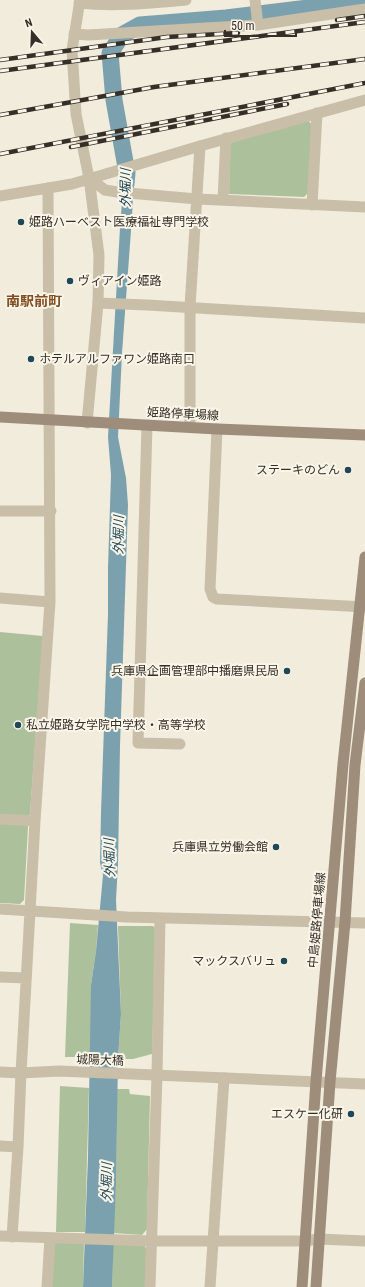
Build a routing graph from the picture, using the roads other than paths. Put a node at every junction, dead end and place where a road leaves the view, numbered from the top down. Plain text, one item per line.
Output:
1 (186, 0) edge
2 (255, 1) edge
3 (80, 2) edge
4 (365, 9) edge
5 (258, 25) junction
6 (74, 34) junction
7 (365, 100) edge
8 (317, 113) junction
9 (226, 138) junction
10 (200, 146) junction
11 (89, 178) junction
12 (48, 188) junction
13 (0, 196) edge
14 (197, 199) junction
15 (223, 200) junction
16 (312, 205) junction
17 (365, 207) edge
18 (98, 303) junction
19 (190, 307) junction
20 (365, 318) edge
21 (0, 418) edge
22 (49, 420) junction
23 (87, 422) junction
24 (147, 425) junction
25 (190, 427) junction
26 (217, 429) junction
27 (365, 435) edge
28 (0, 511) edge
29 (51, 511) junction
30 (365, 557) edge
31 (0, 598) edge
32 (50, 602) junction
33 (363, 607) edge
34 (365, 682) edge
35 (180, 744) dead end
36 (0, 819) edge
37 (35, 820) junction
38 (0, 909) edge
39 (30, 911) junction
40 (160, 918) junction
41 (330, 922) junction
42 (345, 922) junction
43 (365, 923) edge
44 (0, 977) edge
45 (26, 978) junction
46 (0, 1072) edge
47 (21, 1073) junction
48 (157, 1075) junction
49 (224, 1078) junction
50 (316, 1081) junction
51 (330, 1082) junction
52 (365, 1084) edge
53 (0, 1146) edge
54 (18, 1147) junction
55 (0, 1236) edge
56 (12, 1237) junction
57 (50, 1238) junction
58 (319, 1238) junction
59 (151, 1241) junction
60 (213, 1241) junction
61 (305, 1241) junction
62 (365, 1241) edge
63 (47, 1287) edge
64 (150, 1287) edge
65 (210, 1287) edge
66 (302, 1287) edge
67 (316, 1287) edge

1 - 3 street
2 - 5 street
3 - 6 street
4 - 5 street
5 - 6 street
6 - 11 street
7 - 8 street
8 - 9 street
8 - 16 street
9 - 10 street
9 - 15 street
10 - 11 street
10 - 14 street
11 - 12 street
11 - 14 street
11 - 18 street
12 - 13 street
12 - 22 street
14 - 15 street
14 - 19 street
15 - 16 street
16 - 17 street
18 - 19 street
18 - 23 street
19 - 20 street
19 - 25 street
21 - 22 main road, 姫路停車場線
22 - 23 main road, 姫路停車場線
22 - 29 street
23 - 24 main road, 姫路停車場線
24 - 25 main road, 姫路停車場線
24 - 35 street
25 - 26 main road, 姫路停車場線
26 - 27 main road, 姫路停車場線
26 - 33 street
28 - 29 street
29 - 32 street
30 - 33 main road, 中島姫路停車場線
31 - 32 street
32 - 37 street
33 - 41 main road, 中島姫路停車場線
34 - 42 main road
36 - 37 street
37 - 39 street
38 - 39 street
39 - 40 street
39 - 45 street
40 - 41 street
40 - 48 street
41 - 42 street
41 - 50 main road, 中島姫路停車場線
42 - 43 street
42 - 51 main road
44 - 45 street
45 - 47 street
46 - 47 street, 城陽大橋
47 - 48 street, 城陽大橋
47 - 54 street
48 - 49 street, 城陽大橋
48 - 59 street
49 - 50 street, 城陽大橋
49 - 60 street
50 - 51 street, 城陽大橋
50 - 61 main road, 中島姫路停車場線
51 - 52 street, 城陽大橋
51 - 58 main road
53 - 54 street
54 - 56 street
55 - 56 street
56 - 57 street
57 - 59 street
57 - 63 street
58 - 61 street
58 - 62 street
58 - 67 main road
59 - 60 street
59 - 64 street
60 - 61 street
60 - 65 street
61 - 66 main road, 中島姫路停車場線

